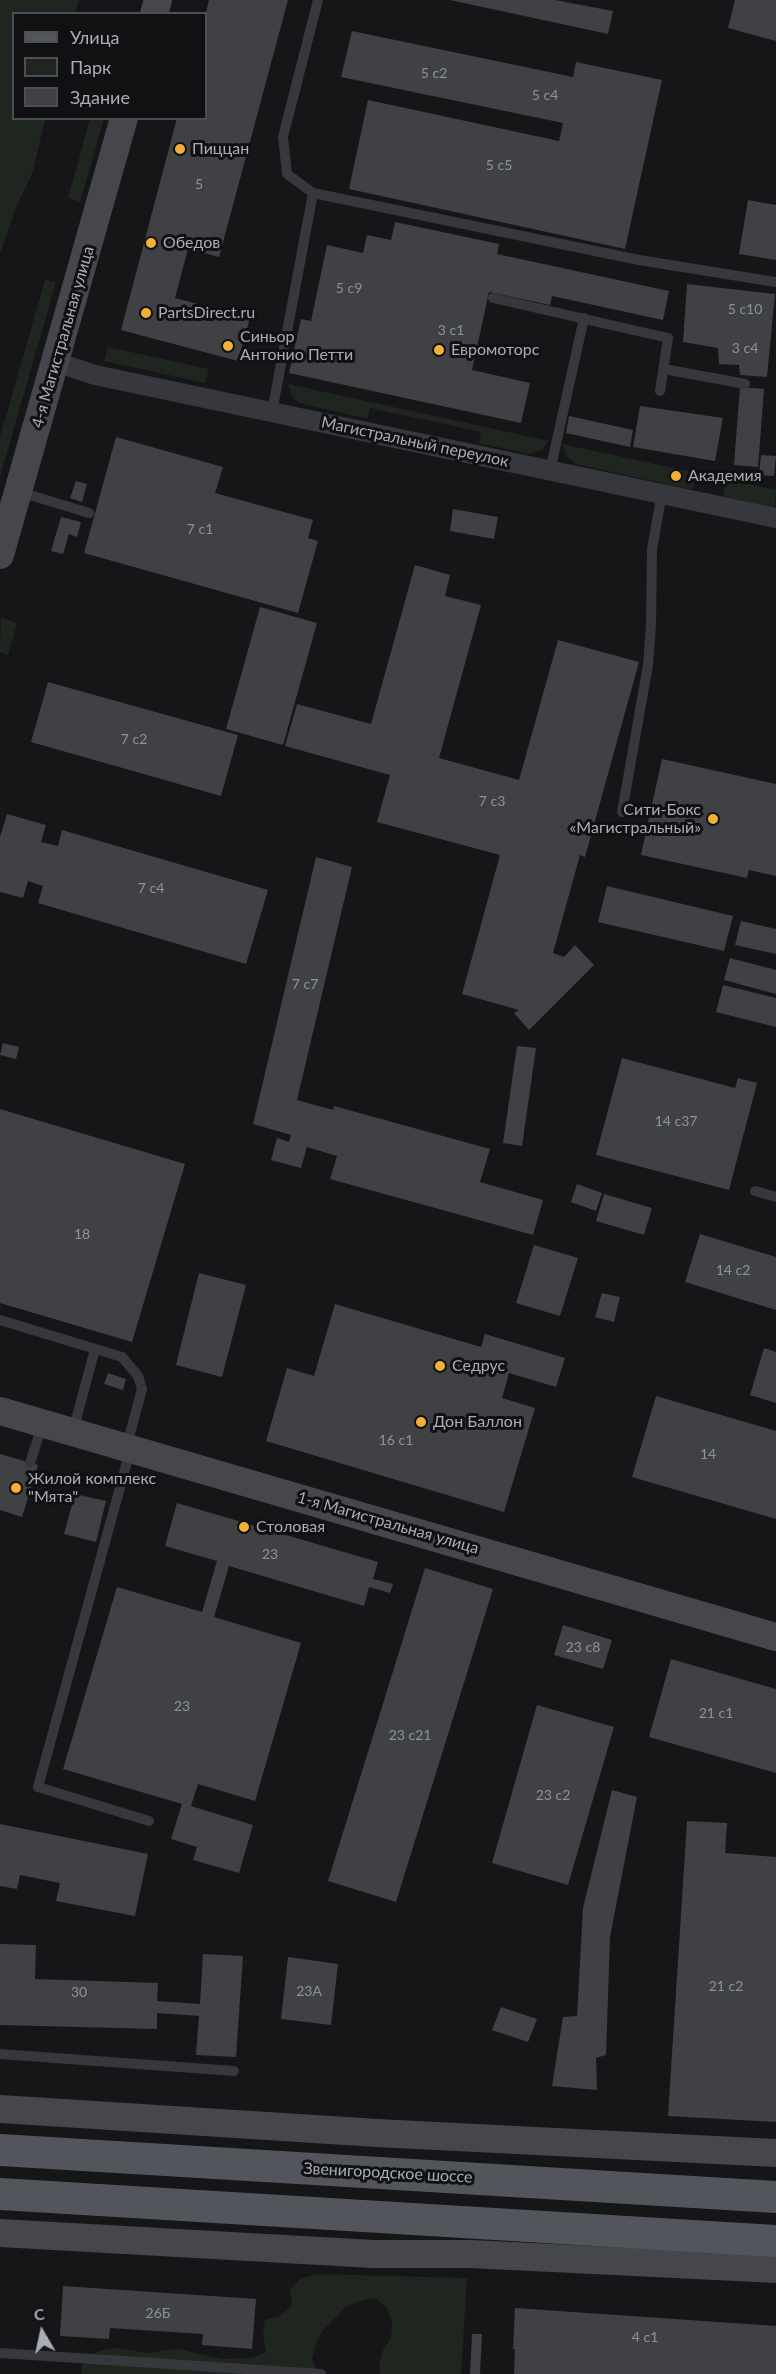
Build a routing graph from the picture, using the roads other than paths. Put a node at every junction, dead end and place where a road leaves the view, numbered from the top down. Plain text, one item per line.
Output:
1 (318, 0) edge
2 (123, 120) edge
3 (313, 193) junction
4 (776, 282) edge
5 (493, 298) dead end
6 (584, 318) junction
7 (55, 362) junction
8 (664, 369) junction
9 (745, 384) dead end
10 (660, 391) dead end
11 (272, 412) junction
12 (550, 471) junction
13 (19, 492) junction
14 (662, 493) junction
15 (89, 513) dead end
16 (776, 518) edge
17 (0, 555) edge
18 (622, 812) dead end
19 (755, 1191) dead end
20 (776, 1197) edge
21 (0, 1320) edge
22 (95, 1348) junction
23 (0, 1411) edge
24 (42, 1423) junction
25 (73, 1431) junction
26 (129, 1447) junction
27 (30, 1463) dead end
28 (776, 1637) edge
29 (149, 1821) dead end
30 (0, 2054) edge
31 (234, 2071) dead end
32 (0, 2109) edge
33 (0, 2150) edge
34 (776, 2153) edge
35 (0, 2194) edge
36 (776, 2197) edge
37 (0, 2233) edge
38 (776, 2241) edge
39 (776, 2269) edge
40 (0, 2353) edge
41 (321, 2374) edge

1 - 3 lane
2 - 7 main road, 4-я Магистральная улица
3 - 4 lane
3 - 11 lane
5 - 6 lane
6 - 8 lane
6 - 12 lane
7 - 11 street, Магистральный переулок
7 - 13 main road, 4-я Магистральная улица
8 - 9 lane
8 - 10 lane
11 - 12 street, Магистральный переулок
12 - 14 street, Магистральный переулок
13 - 15 lane
13 - 17 main road, 4-я Магистральная улица
14 - 16 street, Магистральный переулок
14 - 18 lane
19 - 20 lane
21 - 22 lane
22 - 25 lane
22 - 26 lane
23 - 24 main road, 1-я Магистральная улица
24 - 25 main road, 1-я Магистральная улица
24 - 27 lane
25 - 26 main road, 1-я Магистральная улица
26 - 28 main road, 1-я Магистральная улица
26 - 29 lane
30 - 31 lane
32 - 34 main road
33 - 36 main road, Звенигородское шоссе
35 - 38 main road
37 - 39 main road
40 - 41 lane

